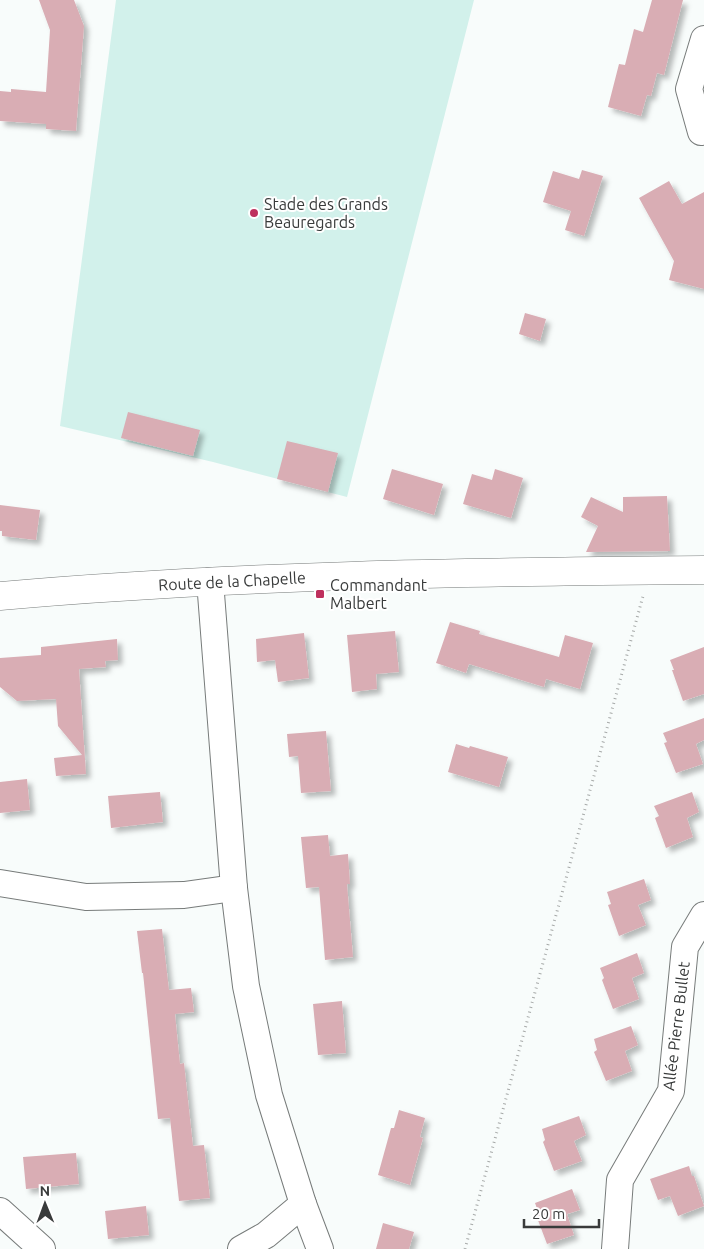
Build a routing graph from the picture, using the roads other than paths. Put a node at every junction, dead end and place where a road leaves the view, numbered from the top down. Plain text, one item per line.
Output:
1 (704, 39) edge
2 (701, 132) dead end
3 (704, 570) edge
4 (210, 581) junction
5 (0, 596) edge
6 (0, 883) edge
7 (234, 888) junction
8 (704, 915) edge
9 (303, 1204) junction
10 (0, 1211) edge
11 (42, 1249) edge
12 (240, 1249) edge
13 (320, 1249) edge
14 (615, 1249) edge

1 - 2 street
3 - 4 main road, Route de la Chapelle
4 - 5 main road, Route de la Chapelle
4 - 7 street
6 - 7 street
7 - 9 street
8 - 14 street, Allée Pierre Bullet
9 - 12 street
9 - 13 street
10 - 11 street

